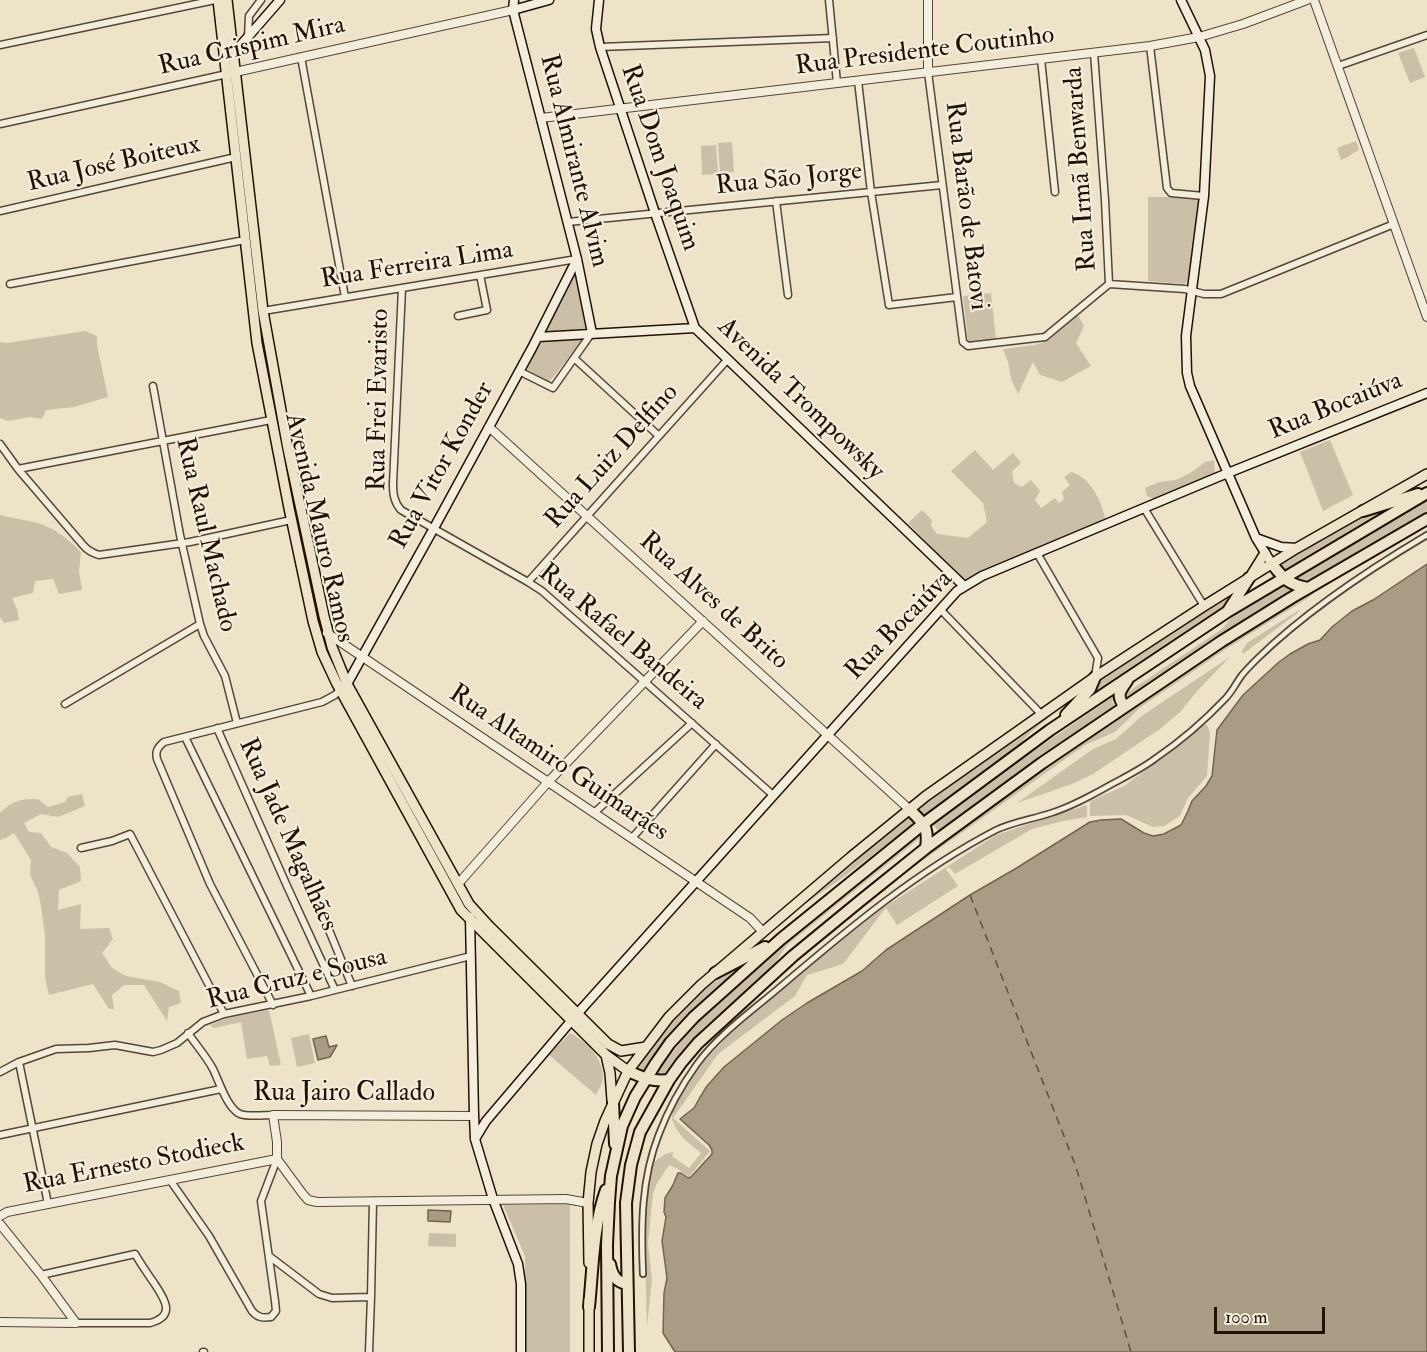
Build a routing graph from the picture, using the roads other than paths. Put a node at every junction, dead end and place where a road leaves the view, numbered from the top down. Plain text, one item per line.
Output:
1 (217, 0) edge
2 (227, 0) edge
3 (261, 0) edge
4 (280, 0) edge
5 (549, 0) edge
6 (599, 0) edge
7 (830, 0) edge
8 (928, 0) edge
9 (1181, 0) edge
10 (1307, 0) edge
11 (1314, 0) edge
12 (514, 5) edge
13 (1427, 35) edge
14 (1199, 37) junction
15 (248, 38) junction
16 (833, 38) junction
17 (0, 45) edge
18 (1150, 46) junction
19 (600, 47) junction
20 (224, 50) junction
21 (1094, 53) junction
22 (234, 54) junction
23 (301, 57) junction
24 (1041, 59) junction
25 (1338, 66) junction
26 (928, 72) junction
27 (231, 73) junction
28 (858, 81) junction
29 (837, 83) junction
30 (619, 109) junction
31 (541, 118) junction
32 (0, 124) edge
33 (236, 157) junction
34 (942, 185) junction
35 (871, 192) junction
36 (1055, 192) dead end
37 (1204, 196) junction
38 (776, 201) junction
39 (0, 211) edge
40 (655, 213) junction
41 (568, 222) junction
42 (1394, 224) junction
43 (245, 240) junction
44 (577, 259) junction
45 (480, 275) junction
46 (10, 284) dead end
47 (1109, 284) junction
48 (402, 288) junction
49 (1192, 291) junction
50 (788, 296) dead end
51 (345, 297) junction
52 (957, 297) junction
53 (263, 311) junction
54 (253, 312) junction
55 (458, 316) dead end
56 (1427, 317) edge
57 (544, 324) junction
58 (695, 328) junction
59 (592, 333) junction
60 (553, 336) junction
61 (538, 337) junction
62 (574, 358) junction
63 (728, 359) junction
64 (519, 371) junction
65 (153, 387) dead end
66 (1426, 396) edge
67 (271, 420) junction
68 (489, 427) junction
69 (659, 436) junction
70 (164, 441) junction
71 (0, 444) edge
72 (18, 469) junction
73 (1228, 473) junction
74 (1427, 474) edge
75 (1427, 492) edge
76 (1143, 508) junction
77 (1363, 511) junction
78 (587, 515) junction
79 (1427, 519) edge
80 (291, 520) junction
81 (434, 528) junction
82 (1427, 535) edge
83 (1256, 538) junction
84 (182, 543) junction
85 (1298, 549) junction
86 (1265, 553) junction
87 (1037, 554) junction
88 (1272, 564) junction
89 (1249, 578) junction
90 (1284, 578) junction
91 (528, 582) junction
92 (964, 586) junction
93 (1308, 588) junction
94 (1204, 606) junction
95 (940, 609) junction
96 (1227, 612) junction
97 (703, 621) junction
98 (200, 624) junction
99 (327, 633) junction
100 (362, 656) junction
101 (1095, 677) junction
102 (1129, 678) junction
103 (644, 681) junction
104 (344, 687) junction
105 (66, 704) dead end
106 (1124, 706) junction
107 (1042, 715) junction
108 (237, 723) junction
109 (692, 723) junction
110 (218, 728) junction
111 (1050, 730) junction
112 (828, 734) junction
113 (185, 737) junction
114 (716, 744) junction
115 (548, 783) junction
116 (773, 795) junction
117 (909, 809) junction
118 (594, 813) junction
119 (923, 824) junction
120 (632, 838) junction
121 (81, 848) dead end
122 (926, 848) junction
123 (695, 882) junction
124 (458, 884) junction
125 (317, 900) dead end
126 (469, 904) junction
127 (471, 922) junction
128 (763, 932) junction
129 (782, 939) junction
130 (471, 956) junction
131 (715, 973) junction
132 (352, 986) junction
133 (335, 990) junction
134 (311, 996) junction
135 (273, 1005) junction
136 (224, 1014) junction
137 (574, 1017) junction
138 (188, 1033) junction
139 (646, 1047) junction
140 (606, 1055) junction
141 (19, 1062) junction
142 (628, 1071) junction
143 (0, 1072) edge
144 (646, 1079) junction
145 (669, 1080) junction
146 (221, 1089) junction
147 (613, 1102) junction
148 (273, 1115) junction
149 (474, 1116) junction
150 (32, 1128) junction
151 (0, 1135) edge
152 (475, 1139) junction
153 (616, 1155) junction
154 (277, 1159) junction
155 (611, 1176) junction
156 (171, 1180) junction
157 (493, 1199) junction
158 (373, 1201) junction
159 (588, 1203) junction
160 (48, 1204) junction
161 (0, 1216) edge
162 (0, 1224) edge
163 (607, 1245) junction
164 (269, 1256) junction
165 (643, 1274) dead end
166 (41, 1275) junction
167 (627, 1284) junction
168 (371, 1297) junction
169 (589, 1307) junction
170 (0, 1322) edge
171 (76, 1323) junction
172 (369, 1352) edge
173 (521, 1352) edge
174 (589, 1352) edge
175 (608, 1352) edge
176 (629, 1352) edge

1 - 17 street
1 - 20 main road, Avenida Mauro Ramos
2 - 22 main road, Avenida Mauro Ramos
3 - 15 street
4 - 15 main road
5 - 12 main road
6 - 19 main road, Rua Dom Joaquim
7 - 16 street
8 - 26 street
9 - 14 main road
10 - 14 street, Rua Presidente Coutinho
11 - 25 street
12 - 23 street, Rua Crispim Mira
12 - 31 main road, Rua Almirante Alvim
13 - 25 street
14 - 18 street, Rua Presidente Coutinho
14 - 37 main road
15 - 22 main road
16 - 19 street
16 - 29 street
18 - 21 street, Rua Presidente Coutinho
18 - 37 street
19 - 30 main road, Rua Dom Joaquim
20 - 22 main road
20 - 27 main road, Avenida Mauro Ramos
21 - 24 street, Rua Presidente Coutinho
21 - 47 street, Rua Irmã Benwarda
22 - 27 main road, Avenida Mauro Ramos
23 - 27 street, Rua Crispim Mira
23 - 51 street
24 - 26 street, Rua Presidente Coutinho
24 - 36 street
25 - 42 street
26 - 28 street, Rua Presidente Coutinho
26 - 34 street, Rua Barão de Batovi
27 - 32 street, Rua Crispim Mira
27 - 33 main road, Avenida Mauro Ramos
27 - 53 main road, Avenida Mauro Ramos
28 - 29 street, Rua Presidente Coutinho
28 - 35 street
29 - 30 street, Rua Presidente Coutinho
30 - 31 street, Rua Presidente Coutinho
30 - 40 main road, Rua Dom Joaquim
31 - 41 main road, Rua Almirante Alvim
33 - 39 street, Rua José Boiteux
33 - 43 main road, Avenida Mauro Ramos
34 - 35 street, Rua São Jorge
34 - 52 street, Rua Barão de Batovi
35 - 38 street, Rua São Jorge
35 - 52 street
37 - 49 main road
38 - 40 street, Rua São Jorge
38 - 50 street
40 - 41 street, Rua São Jorge
40 - 58 main road, Rua Dom Joaquim
41 - 44 main road, Rua Almirante Alvim
42 - 49 street
42 - 56 street
43 - 46 street
43 - 54 main road, Avenida Mauro Ramos
44 - 45 street, Rua Ferreira Lima
44 - 57 main road, Rua Vitor Konder
44 - 59 main road, Rua Almirante Alvim
45 - 48 street, Rua Ferreira Lima
45 - 55 street
47 - 49 street
47 - 52 street, Rua Barão de Batovi
48 - 51 street, Rua Ferreira Lima
48 - 81 street, Rua Frei Evaristo
49 - 73 main road
51 - 53 street, Rua Ferreira Lima
53 - 54 main road
53 - 99 main road, Avenida Mauro Ramos
54 - 67 main road, Avenida Mauro Ramos
57 - 60 main road
57 - 61 main road, Rua Vitor Konder
58 - 59 main road, Avenida Trompowsky
58 - 63 main road, Avenida Trompowsky
59 - 60 main road, Avenida Trompowsky
59 - 62 street
60 - 61 main road, Avenida Trompowsky
61 - 64 main road, Rua Vitor Konder
62 - 64 street
62 - 69 street
63 - 69 street, Rua Luiz Delfino
63 - 92 main road, Avenida Trompowsky
64 - 68 main road, Rua Vitor Konder
65 - 70 street, Rua Raul Machado
66 - 73 main road, Rua Bocaiúva
67 - 70 street
67 - 80 main road, Avenida Mauro Ramos
68 - 78 street, Rua Alves de Brito
68 - 81 main road, Rua Vitor Konder
69 - 78 street, Rua Luiz Delfino
70 - 72 street
70 - 84 street, Rua Raul Machado
71 - 72 street
72 - 84 street
73 - 76 main road, Rua Bocaiúva
73 - 83 main road
74 - 77 main road
75 - 77 highway
75 - 90 highway
76 - 87 main road, Rua Bocaiúva
76 - 94 street
77 - 85 main road
78 - 91 street, Rua Luiz Delfino
78 - 97 street, Rua Alves de Brito
79 - 93 highway
80 - 84 street
80 - 104 main road, Avenida Mauro Ramos
81 - 91 street, Rua Rafael Bandeira
81 - 100 main road, Rua Vitor Konder
82 - 165 street
83 - 85 main road
83 - 86 main road
84 - 98 street, Rua Raul Machado
85 - 88 main road
86 - 88 main road
86 - 89 main road
87 - 92 main road, Rua Bocaiúva
87 - 101 street
88 - 89 main road
88 - 90 highway
89 - 94 main road
89 - 96 highway
90 - 93 highway
90 - 96 highway
91 - 103 street, Rua Rafael Bandeira
92 - 95 main road, Rua Bocaiúva
93 - 106 highway
94 - 101 main road
95 - 107 street
95 - 112 main road, Rua Bocaiúva
96 - 102 highway
97 - 103 street
97 - 112 street, Rua Alves de Brito
98 - 105 street
98 - 108 street, Rua Raul Machado
99 - 100 street, Rua Altamiro Guimarães
99 - 104 main road, Avenida Mauro Ramos
100 - 104 main road, Rua Vitor Konder
100 - 115 street, Rua Altamiro Guimarães
101 - 107 main road
101 - 111 highway
102 - 106 highway
102 - 111 highway
103 - 109 street, Rua Rafael Bandeira
103 - 115 street
104 - 108 street
104 - 124 main road, Avenida Mauro Ramos
104 - 127 main road, Avenida Mauro Ramos
106 - 122 highway
107 - 117 main road
108 - 110 street
109 - 114 street, Rua Rafael Bandeira
109 - 118 street
110 - 113 street
110 - 133 street, Rua Jade Magalhães
111 - 119 highway
112 - 116 main road, Rua Bocaiúva
112 - 117 street, Rua Alves de Brito
113 - 134 street
113 - 135 street
114 - 116 street, Rua Rafael Bandeira
114 - 120 street
115 - 118 street, Rua Altamiro Guimarães
115 - 124 street
116 - 123 main road, Rua Bocaiúva
117 - 119 highway
117 - 128 main road
118 - 120 street, Rua Altamiro Guimarães
119 - 122 highway
119 - 129 highway
120 - 123 street, Rua Altamiro Guimarães
121 - 136 street
122 - 145 highway
123 - 128 street, Rua Altamiro Guimarães
123 - 137 main road, Rua Bocaiúva
124 - 126 main road, Avenida Mauro Ramos
125 - 132 street
126 - 127 main road
126 - 137 main road, Avenida Mauro Ramos
127 - 130 main road
127 - 137 main road, Avenida Mauro Ramos
128 - 131 main road
129 - 131 highway
129 - 144 highway
130 - 132 street, Rua Cruz e Sousa
130 - 149 main road
131 - 139 main road
132 - 133 street, Rua Cruz e Sousa
133 - 134 street, Rua Cruz e Sousa
134 - 135 street, Rua Cruz e Sousa
135 - 136 street, Rua Cruz e Sousa
136 - 138 street, Rua Cruz e Sousa
137 - 139 main road, Avenida Mauro Ramos
137 - 140 main road, Avenida Mauro Ramos
137 - 152 main road, Rua Bocaiúva
138 - 141 street, Rua Cruz e Sousa
138 - 146 street, Rua Jairo Callado
139 - 142 main road
140 - 142 main road, Avenida Mauro Ramos
140 - 147 main road
141 - 143 street, Rua Cruz e Sousa
141 - 150 street
142 - 144 highway
142 - 147 main road
144 - 145 highway
144 - 153 highway
145 - 167 highway
146 - 148 street, Rua Jairo Callado
146 - 150 street
147 - 153 highway
147 - 159 main road
148 - 149 street, Rua Jairo Callado
148 - 154 street
149 - 152 main road
150 - 151 street
150 - 160 street
152 - 157 main road
153 - 155 highway
154 - 156 street, Rua Ernesto Stodieck
154 - 158 street
154 - 164 street
155 - 163 highway
155 - 169 highway
156 - 160 street, Rua Ernesto Stodieck
156 - 164 street
157 - 158 street
157 - 159 street
157 - 173 main road
158 - 168 street
159 - 169 main road
160 - 161 street, Rua Ernesto Stodieck
162 - 166 street, Rua Ernesto Stodieck
163 - 167 highway
163 - 175 highway
164 - 168 street
166 - 171 street, Rua Ernesto Stodieck
166 - 171 street
167 - 176 highway
168 - 172 street
169 - 174 main road
170 - 171 street

